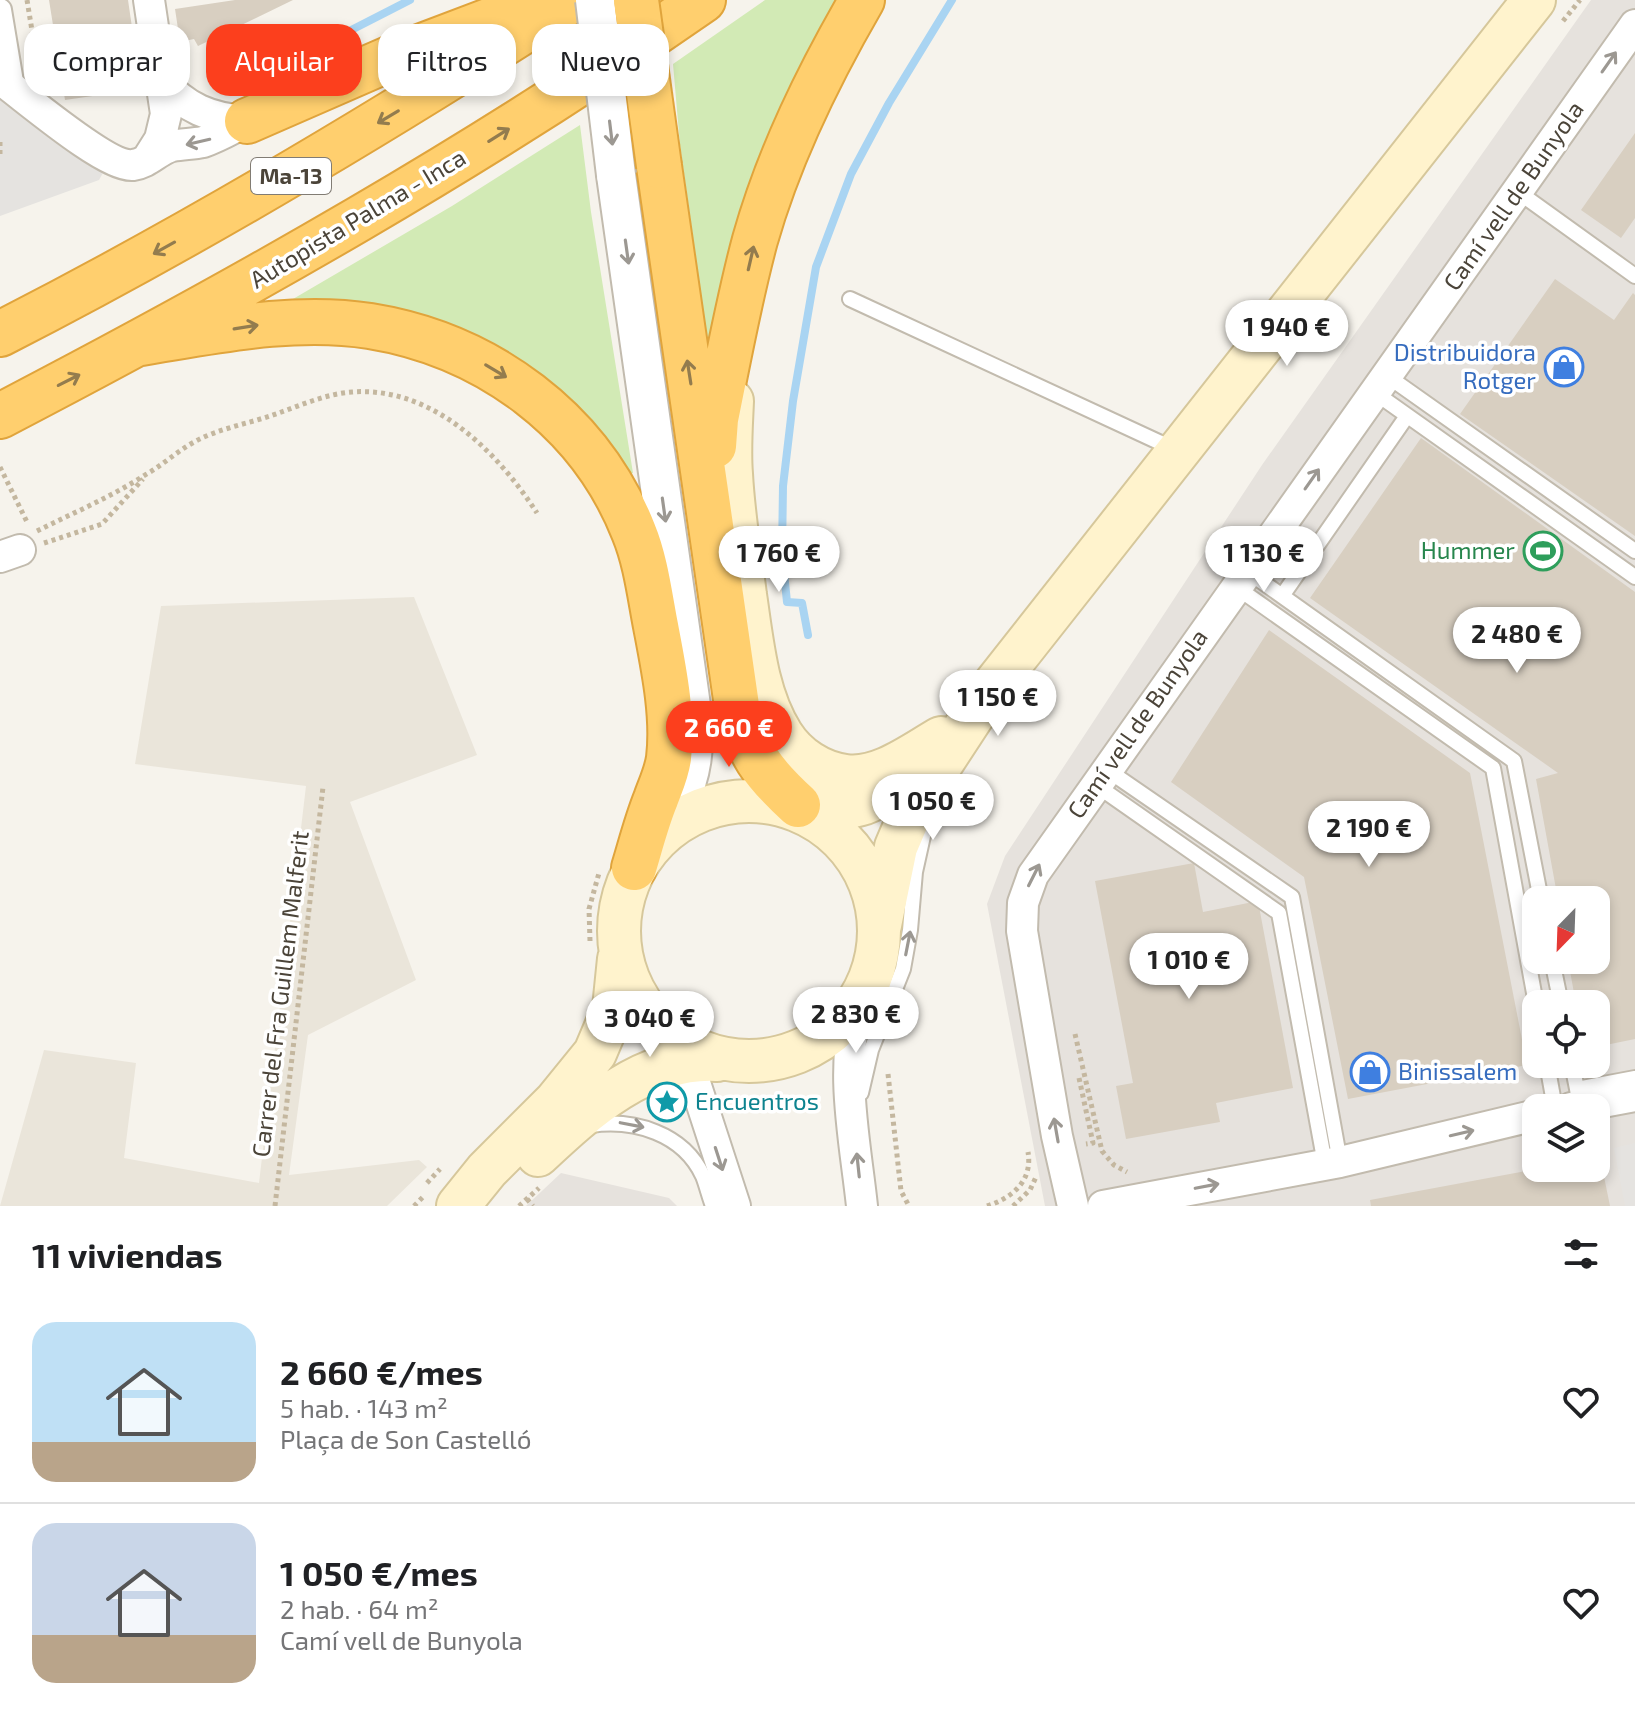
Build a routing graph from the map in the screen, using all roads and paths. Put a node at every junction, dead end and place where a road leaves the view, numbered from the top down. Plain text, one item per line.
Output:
1 (149, 0) edge
2 (545, 0) edge
3 (572, 0) edge
4 (595, 0) edge
5 (636, 0) edge
6 (703, 0) edge
7 (862, 0) edge
8 (1580, 0) edge
9 (0, 10) edge
10 (1544, 16) edge
11 (153, 24) edge
12 (1635, 25) edge
13 (6, 84) edge
14 (163, 96) edge
15 (176, 96) edge
16 (247, 121) junction
17 (0, 142) edge
18 (0, 154) edge
19 (148, 158) junction
20 (1517, 191) junction
21 (1635, 276) edge
22 (850, 299) dead end
23 (0, 334) edge
24 (734, 334) junction
25 (141, 343) junction
26 (1380, 384) junction
27 (0, 416) edge
28 (1407, 416) junction
29 (1180, 452) junction
30 (0, 467) edge
31 (147, 474) junction
32 (709, 505) junction
33 (537, 513) dead end
34 (1635, 551) edge
35 (10, 554) edge
36 (1635, 577) edge
37 (1241, 579) junction
38 (1282, 596) junction
39 (947, 742) junction
40 (1101, 777) junction
41 (323, 787) dead end
42 (793, 808) junction
43 (632, 855) junction
44 (1538, 886) edge
45 (880, 925) junction
46 (605, 944) junction
47 (1533, 990) edge
48 (860, 1000) junction
49 (660, 1027) junction
50 (1075, 1034) dead end
51 (726, 1060) junction
52 (684, 1061) junction
53 (887, 1064) dead end
54 (1635, 1078) edge
55 (1594, 1094) edge
56 (1635, 1096) edge
57 (1610, 1099) edge
58 (1522, 1118) edge
59 (854, 1125) junction
60 (557, 1138) junction
61 (1332, 1163) junction
62 (1133, 1173) dead end
63 (539, 1187) dead end
64 (527, 1199) junction
65 (275, 1206) edge
66 (458, 1206) edge
67 (475, 1206) edge
68 (519, 1206) edge
69 (533, 1206) edge
70 (713, 1206) edge
71 (735, 1206) edge
72 (862, 1206) edge
73 (909, 1206) edge
74 (1073, 1206) edge
75 (1103, 1206) edge

1 - 11 street
2 - 16 highway
3 -> 23 highway, Ma-13
4 -> 43 street, bridge
32 -> 5 highway, bridge
25 -> 6 highway, Autopista Palma - Inca
24 -> 7 highway
8 - 10 path
9 - 13 street
10 - 29 main road
20 -> 12 street, Camí vell de Bunyola
13 - 19 street
14 - 19 street
15 - 16 street
16 -> 19 street
17 - 18 path
20 - 21 lane
20 - 26 street, Camí vell de Bunyola
22 - 29 lane
24 - 32 highway
24 - 39 main road
27 -> 25 highway, Autopista Palma - Inca
25 -> 43 highway
26 - 28 lane
26 - 34 lane
37 -> 26 street, Camí vell de Bunyola
28 - 36 lane
28 - 38 lane
29 - 39 main road
30 - 31 path
31 - 33 path
31 - 35 path
32 - 42 highway
37 - 38 lane
37 - 40 street, Camí vell de Bunyola
37 - 47 lane
38 - 44 lane
39 - 42 main road
39 - 45 main road
59 -> 39 lane
40 - 61 lane
74 -> 40 street, Camí vell de Bunyola
41 - 65 path, Carrer del Fra Guillem Malferit
42 - 43 main road
42 - 45 main road
43 - 46 main road
43 - 46 path
45 - 48 main road
46 - 49 main road
46 - 66 main road
48 - 51 main road
48 - 59 street
49 - 51 main road
49 - 52 street
50 - 62 path
51 - 52 main road
52 - 60 main road
52 -> 71 street
53 - 73 path
54 - 55 lane
56 - 57 street
61 -> 58 street
72 -> 59 street
60 - 67 main road
60 -> 70 lane
75 -> 61 street
63 - 64 path
64 - 68 path
64 - 69 path

